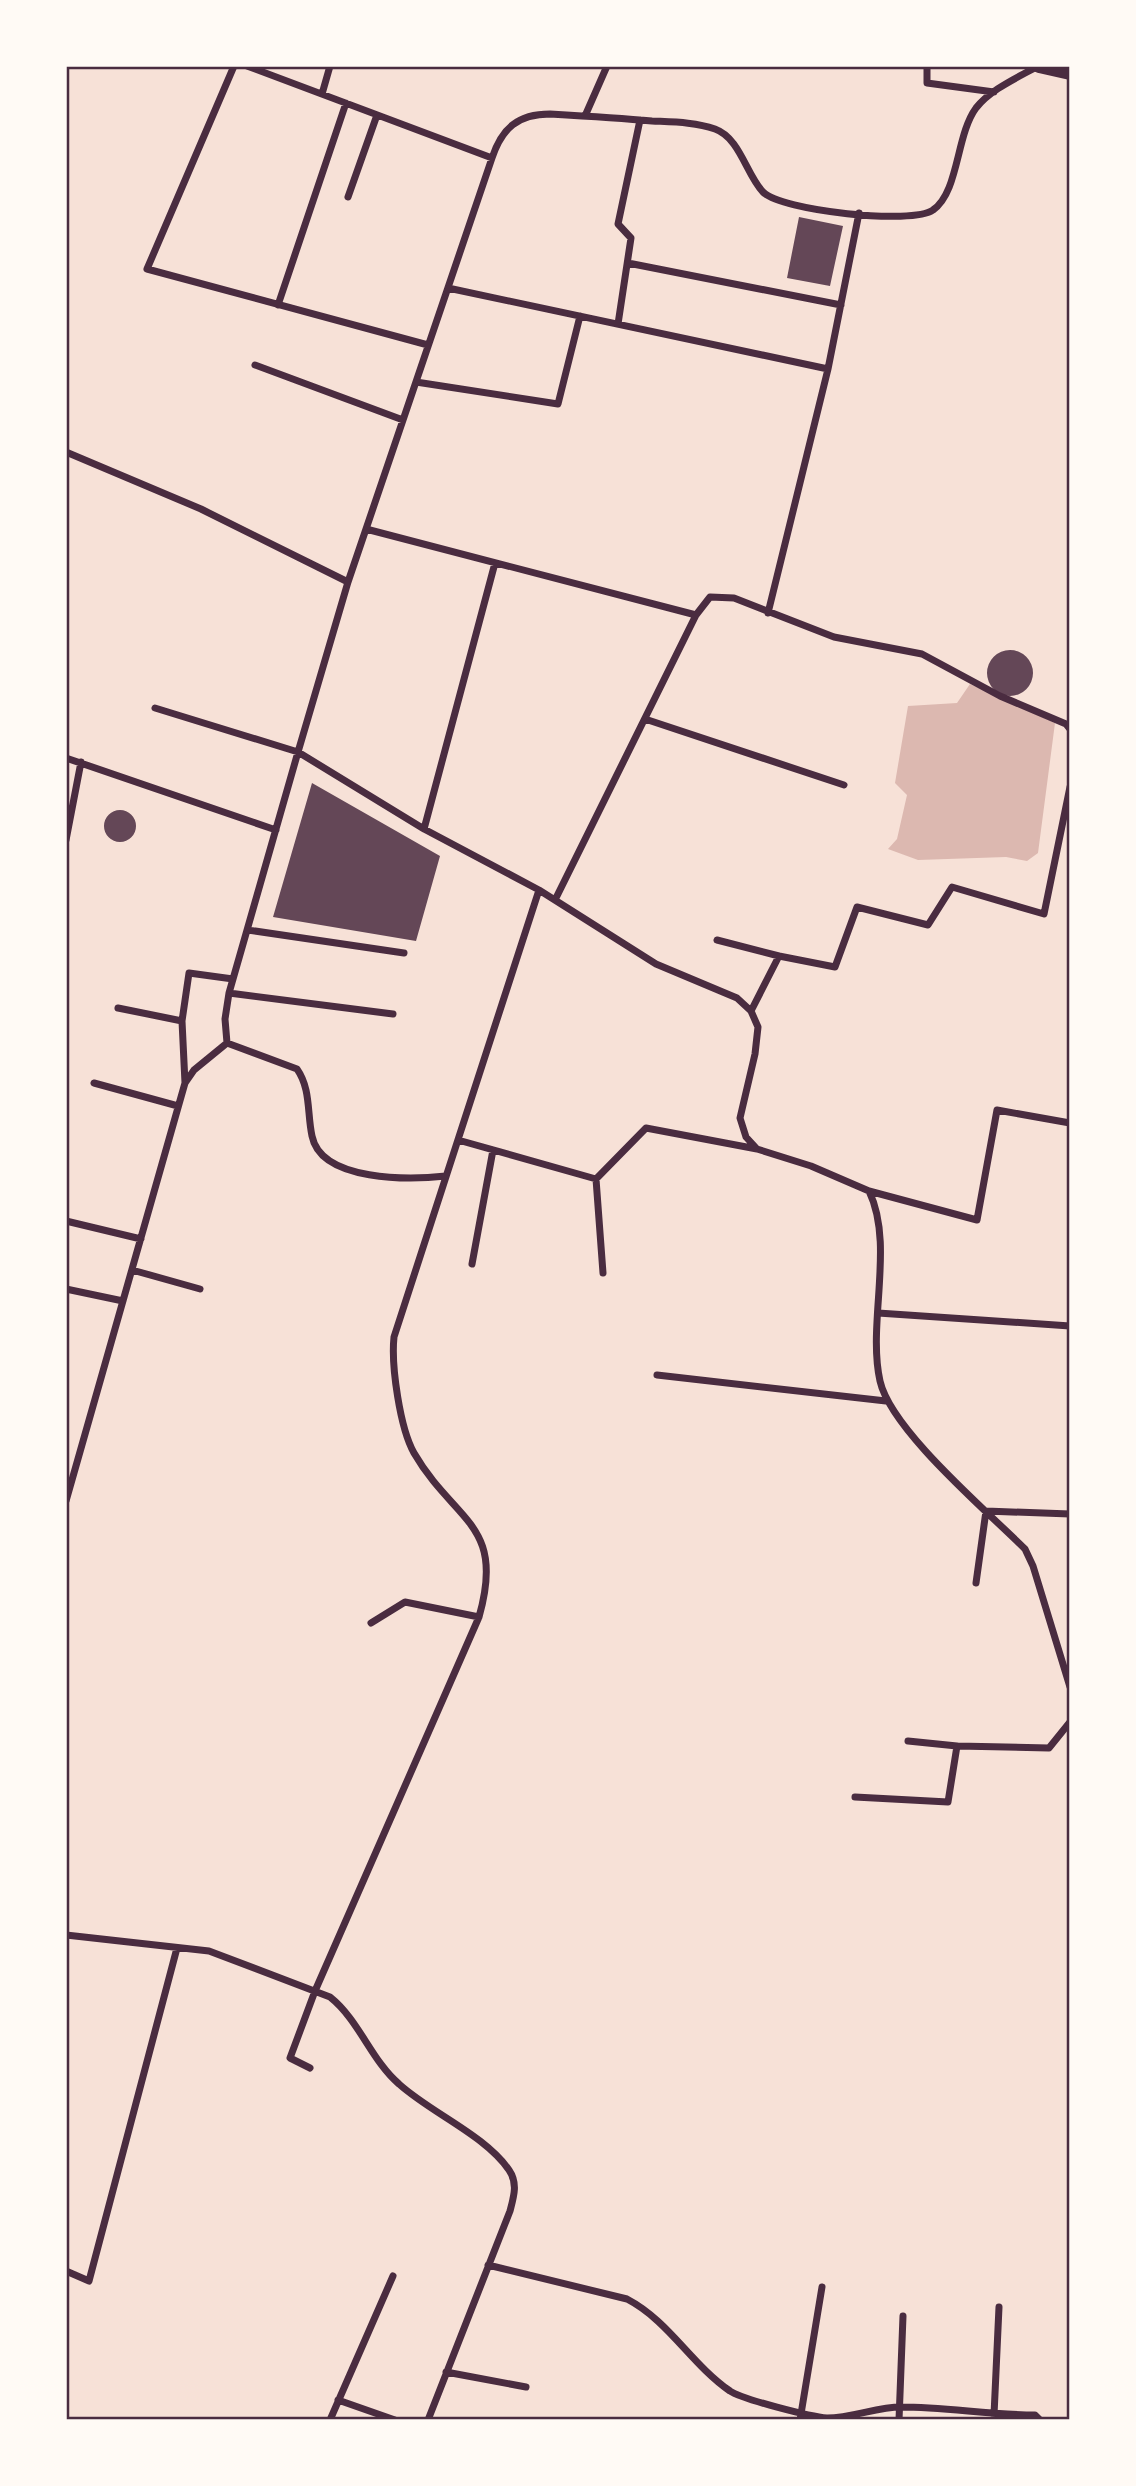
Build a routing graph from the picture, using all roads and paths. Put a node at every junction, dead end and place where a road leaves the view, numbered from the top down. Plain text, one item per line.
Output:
1 (234, 66) edge
2 (247, 66) edge
3 (330, 66) edge
4 (607, 66) edge
5 (927, 66) edge
6 (1038, 66) edge
7 (1069, 72) edge
8 (994, 92) junction
9 (322, 94) junction
10 (346, 103) junction
11 (377, 115) junction
12 (585, 116) junction
13 (640, 120) junction
14 (492, 158) junction
15 (348, 197) dead end
16 (859, 213) junction
17 (628, 263) junction
18 (448, 288) junction
19 (278, 305) junction
20 (841, 305) junction
21 (580, 316) junction
22 (618, 324) junction
23 (428, 345) junction
24 (255, 365) dead end
25 (828, 369) junction
26 (416, 382) junction
27 (403, 420) junction
28 (66, 452) edge
29 (366, 529) junction
30 (495, 563) junction
31 (348, 582) junction
32 (768, 613) junction
33 (696, 615) junction
34 (155, 708) dead end
35 (645, 719) junction
36 (1069, 729) edge
37 (298, 752) junction
38 (66, 758) edge
39 (82, 762) junction
40 (844, 785) dead end
41 (1069, 787) edge
42 (424, 829) junction
43 (276, 830) junction
44 (66, 840) edge
45 (539, 890) junction
46 (555, 900) junction
47 (248, 930) junction
48 (717, 940) dead end
49 (404, 953) dead end
50 (779, 956) junction
51 (233, 979) junction
52 (229, 993) junction
53 (118, 1008) dead end
54 (751, 1011) junction
55 (393, 1014) dead end
56 (182, 1021) junction
57 (227, 1043) junction
58 (94, 1083) dead end
59 (185, 1083) junction
60 (178, 1106) junction
61 (1069, 1123) edge
62 (458, 1140) junction
63 (757, 1149) junction
64 (493, 1150) junction
65 (446, 1176) junction
66 (596, 1179) junction
67 (869, 1191) junction
68 (66, 1221) edge
69 (141, 1239) junction
70 (472, 1264) dead end
71 (132, 1270) junction
72 (603, 1273) dead end
73 (66, 1289) edge
74 (200, 1289) dead end
75 (123, 1301) junction
76 (878, 1313) junction
77 (1069, 1326) edge
78 (657, 1375) dead end
79 (886, 1401) junction
80 (66, 1462) edge
81 (76, 1465) junction
82 (66, 1501) edge
83 (986, 1511) junction
84 (1069, 1514) edge
85 (976, 1583) dead end
86 (479, 1617) junction
87 (371, 1623) dead end
88 (1069, 1687) edge
89 (1069, 1722) edge
90 (908, 1741) dead end
91 (957, 1746) junction
92 (855, 1797) dead end
93 (66, 1935) edge
94 (177, 1948) junction
95 (315, 1991) junction
96 (310, 2068) dead end
97 (488, 2265) junction
98 (66, 2271) edge
99 (393, 2276) dead end
100 (822, 2287) dead end
101 (999, 2307) dead end
102 (903, 2316) dead end
103 (446, 2372) junction
104 (526, 2387) dead end
105 (338, 2400) junction
106 (900, 2407) junction
107 (994, 2415) junction
108 (801, 2416) edge
109 (330, 2420) edge
110 (395, 2420) edge
111 (428, 2420) edge
112 (899, 2420) edge
113 (1040, 2420) edge

1 - 19 street
2 - 9 street
3 - 9 street
4 - 12 street
5 - 8 street
6 - 7 main road
6 - 8 street
8 - 16 street
9 - 10 street
10 - 11 street
10 - 19 street
11 - 14 street
11 - 15 street
12 - 13 street
12 - 14 street
13 - 16 street
13 - 17 street
14 - 18 street
16 - 20 street
17 - 20 street
17 - 22 street
18 - 21 street
18 - 23 street
19 - 23 street
20 - 25 street
21 - 22 street
21 - 26 street
22 - 25 street
23 - 26 street
24 - 27 street
25 - 32 street
26 - 27 street
27 - 29 street
28 - 31 street
29 - 30 street
29 - 31 street
30 - 33 street
30 - 42 street
31 - 37 street
32 - 33 street
32 - 36 street
33 - 35 street
34 - 37 street
35 - 40 street
35 - 46 street
37 - 42 street
37 - 43 street
38 - 39 street
39 - 43 street
39 - 44 street
41 - 50 street
42 - 45 street
43 - 47 street
45 - 46 street
45 - 62 street
46 - 54 street
47 - 49 street
47 - 51 street
48 - 50 street
50 - 54 street
51 - 52 street
51 - 56 street
52 - 55 street
52 - 57 street
53 - 56 street
54 - 63 street
56 - 59 street
57 - 59 street
57 - 65 street
58 - 60 street
59 - 60 street
60 - 69 street
61 - 67 street
62 - 64 street
62 - 65 street
63 - 66 street
63 - 67 street
64 - 66 street
64 - 70 street
65 - 86 street
66 - 72 street
67 - 76 street
68 - 69 street
69 - 71 street
71 - 74 street
71 - 75 street
73 - 75 street
75 - 81 street
76 - 77 street
76 - 79 street
78 - 79 street
79 - 83 street
80 - 81 street
81 - 82 street
83 - 84 street
83 - 85 street
83 - 88 street
86 - 87 street
86 - 95 street
89 - 91 street
90 - 91 street
91 - 92 street
93 - 94 street
94 - 95 street
94 - 98 street
95 - 96 street
95 - 97 street
97 - 103 street
97 - 108 street
99 - 105 street
100 - 108 street
101 - 107 street
102 - 106 street
103 - 104 street
103 - 111 street
105 - 109 street
105 - 110 street
106 - 107 street
106 - 108 street
106 - 112 street
107 - 113 street

